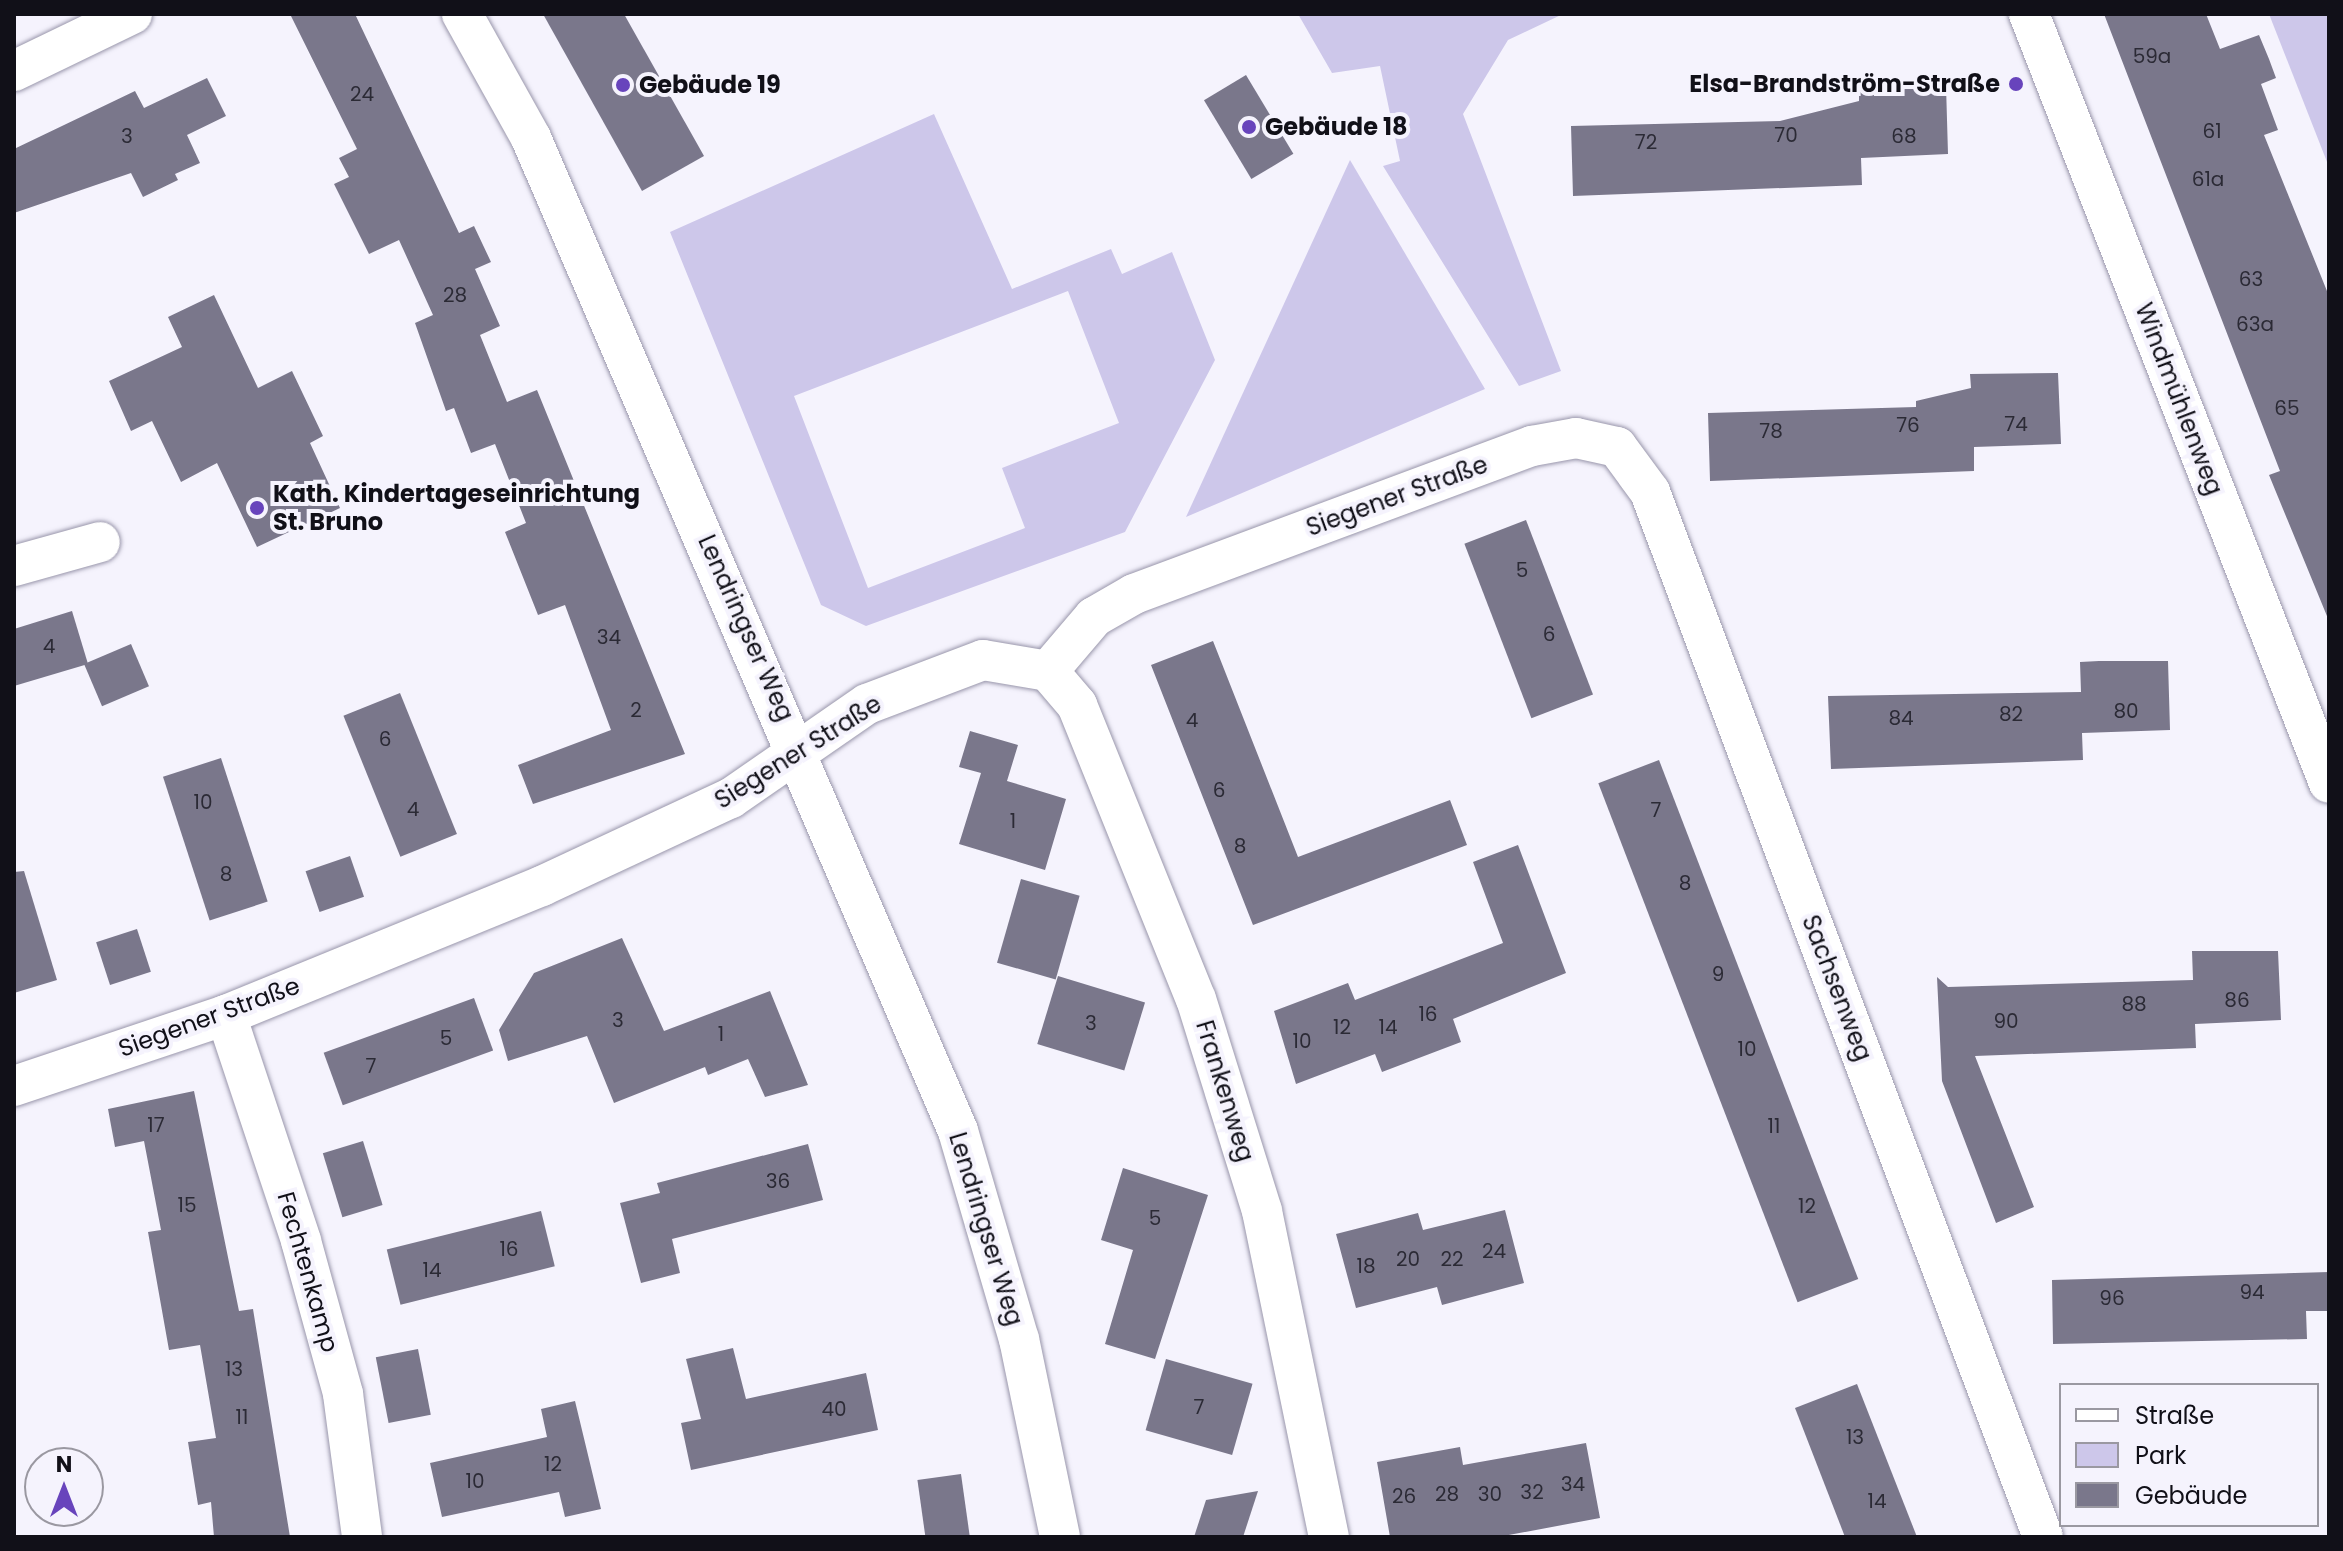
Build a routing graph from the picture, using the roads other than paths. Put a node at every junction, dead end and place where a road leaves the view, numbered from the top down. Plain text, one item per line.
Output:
1 (132, 14) edge
2 (462, 14) edge
3 (2029, 14) edge
4 (14, 71) edge
5 (1617, 447) joint
6 (100, 542) dead end
7 (14, 566) edge
8 (1048, 671) junction
9 (800, 752) junction
10 (2329, 783) edge
11 (226, 1015) junction
12 (14, 1086) edge
13 (362, 1537) edge
14 (1060, 1537) edge
15 (1329, 1537) edge
16 (2043, 1537) edge

1 - 4 street
2 - 9 street, Lendringser Weg
3 - 10 street, Windmühlenweg
5 - 8 street, Siegener Straße
5 - 16 street, Sachsenweg
6 - 7 street
8 - 9 street, Siegener Straße
8 - 15 street, Frankenweg
9 - 11 street, Siegener Straße
9 - 14 street, Lendringser Weg
11 - 12 street, Siegener Straße
11 - 13 street, Fechtenkamp

